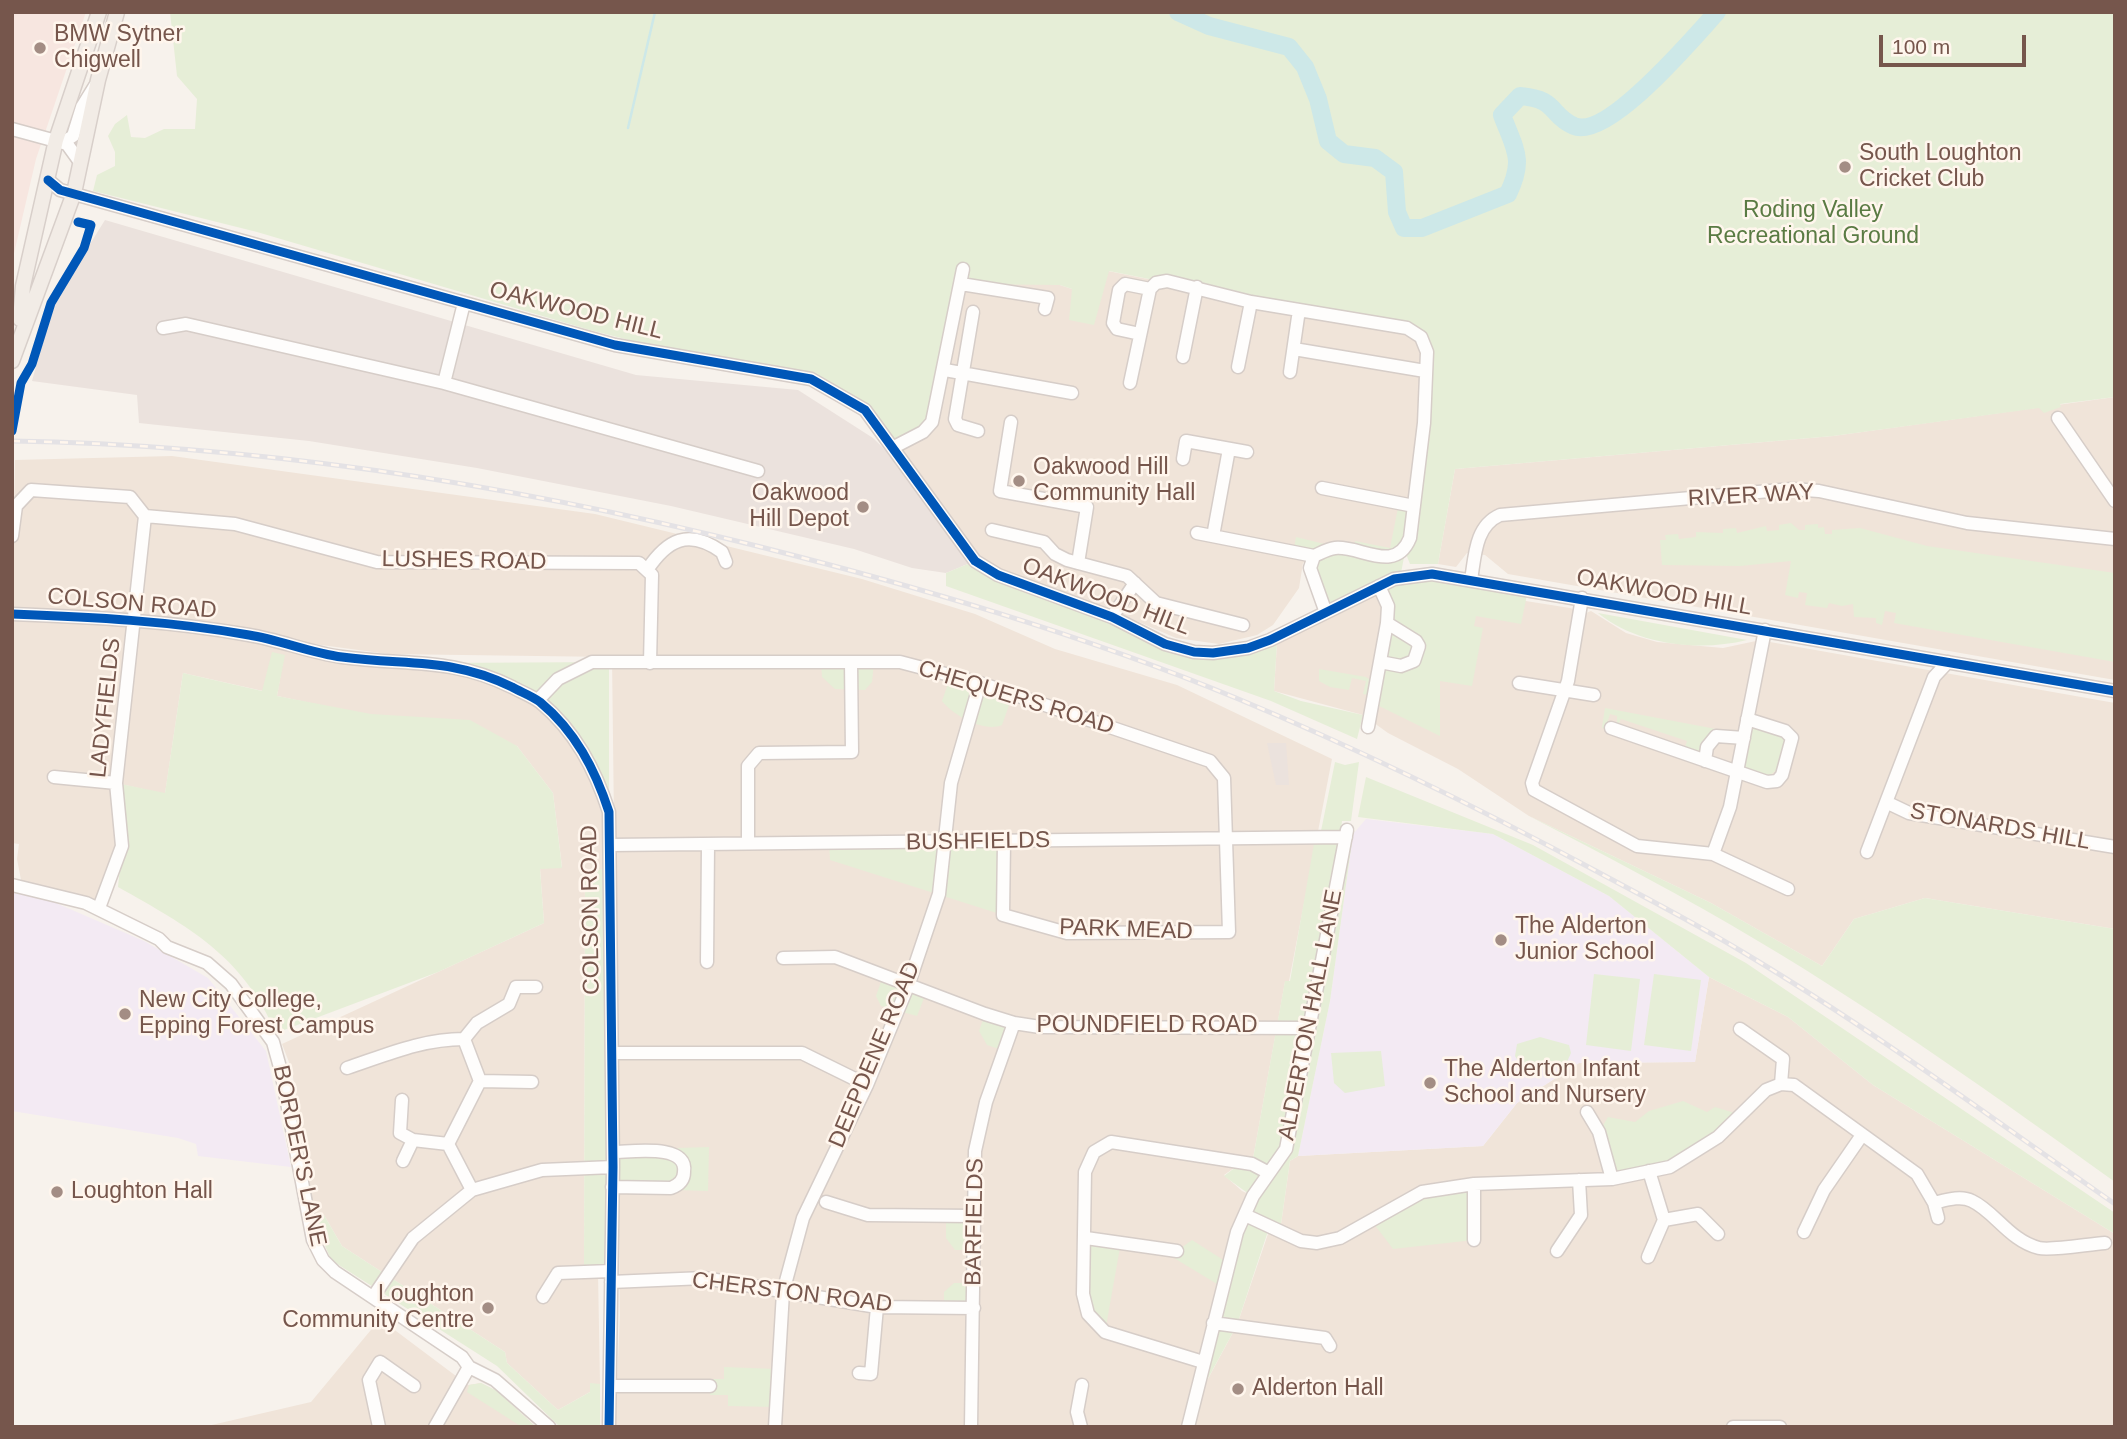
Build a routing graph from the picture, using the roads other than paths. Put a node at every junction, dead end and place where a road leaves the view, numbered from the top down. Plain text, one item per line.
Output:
1 (99, 12) edge
2 (117, 12) edge
3 (98, 80) junction
4 (12, 129) edge
5 (56, 140) junction
6 (80, 162) junction
7 (60, 188) junction
8 (963, 269) dead end
9 (961, 284) junction
10 (1197, 287) junction
11 (1150, 289) junction
12 (1048, 299) dead end
13 (1251, 302) junction
14 (464, 303) junction
15 (1299, 310) junction
16 (973, 312) dead end
17 (163, 328) dead end
18 (1140, 334) junction
19 (18, 338) junction
20 (1294, 349) junction
21 (1183, 357) dead end
22 (12, 361) edge
23 (1238, 367) dead end
24 (945, 370) junction
25 (1425, 371) junction
26 (1290, 372) dead end
27 (964, 374) junction
28 (444, 383) junction
29 (1130, 383) dead end
30 (1072, 393) dead end
31 (2058, 418) dead end
32 (1011, 422) dead end
33 (978, 431) dead end
34 (894, 446) junction
35 (1229, 449) junction
36 (1247, 452) dead end
37 (1183, 459) dead end
38 (758, 471) dead end
39 (1322, 488) dead end
40 (2115, 501) edge
41 (1414, 506) junction
42 (145, 516) junction
43 (992, 530) dead end
44 (1197, 533) dead end
45 (12, 536) edge
46 (1213, 536) junction
47 (2115, 539) edge
48 (1314, 556) junction
49 (726, 562) dead end
50 (1078, 563) junction
51 (647, 570) junction
52 (1471, 580) junction
53 (1135, 583) junction
54 (1379, 586) junction
55 (1582, 598) junction
56 (1325, 610) junction
57 (12, 614) edge
58 (1112, 617) junction
59 (135, 619) junction
60 (1387, 623) junction
61 (1243, 625) dead end
62 (1765, 630) junction
63 (851, 662) junction
64 (1380, 662) junction
65 (1948, 662) junction
66 (650, 663) junction
67 (980, 683) junction
68 (1518, 683) dead end
69 (1564, 690) junction
70 (2115, 691) edge
71 (1594, 695) dead end
72 (538, 701) junction
73 (1747, 719) junction
74 (1368, 727) dead end
75 (1611, 728) dead end
76 (1744, 738) junction
77 (1705, 761) junction
78 (1736, 771) junction
79 (54, 777) dead end
80 (116, 783) junction
81 (1888, 803) junction
82 (1346, 834) joint
83 (1226, 838) junction
84 (1004, 842) junction
85 (748, 843) junction
86 (945, 843) junction
87 (610, 845) junction
88 (708, 845) junction
89 (2115, 847) edge
90 (1867, 852) dead end
91 (1713, 854) junction
92 (12, 885) edge
93 (1788, 889) dead end
94 (99, 908) junction
95 (783, 958) dead end
96 (707, 962) dead end
97 (908, 986) junction
98 (536, 987) dead end
99 (1014, 1023) junction
100 (1309, 1028) junction
101 (1740, 1029) dead end
102 (464, 1039) junction
103 (612, 1053) junction
104 (347, 1068) dead end
105 (480, 1081) junction
106 (532, 1082) dead end
107 (1781, 1084) junction
108 (867, 1085) junction
109 (402, 1100) dead end
110 (1587, 1112) dead end
111 (1862, 1135) junction
112 (413, 1140) junction
113 (448, 1144) junction
114 (612, 1152) junction
115 (403, 1161) dead end
116 (613, 1167) junction
117 (1649, 1171) junction
118 (1269, 1173) junction
119 (1612, 1179) junction
120 (1579, 1180) junction
121 (1474, 1184) junction
122 (612, 1187) junction
123 (472, 1190) junction
124 (826, 1202) dead end
125 (1934, 1203) junction
126 (1245, 1215) junction
127 (974, 1216) junction
128 (1938, 1218) dead end
129 (1664, 1220) junction
130 (1804, 1232) dead end
131 (1718, 1234) dead end
132 (1086, 1238) junction
133 (1474, 1240) dead end
134 (2105, 1243) dead end
135 (1177, 1251) dead end
136 (1557, 1251) dead end
137 (1648, 1257) dead end
138 (611, 1277) junction
139 (783, 1292) junction
140 (373, 1297) junction
141 (543, 1297) dead end
142 (877, 1307) junction
143 (974, 1308) junction
144 (1213, 1322) junction
145 (1330, 1346) dead end
146 (1203, 1362) junction
147 (469, 1367) junction
148 (871, 1374) dead end
149 (611, 1385) junction
150 (1082, 1385) dead end
151 (414, 1386) dead end
152 (710, 1386) dead end
153 (379, 1427) edge
154 (435, 1427) edge
155 (549, 1427) edge
156 (609, 1427) edge
157 (775, 1427) edge
158 (971, 1427) edge
159 (1081, 1427) edge
160 (1188, 1427) edge
161 (1733, 1427) edge
162 (1780, 1427) edge

1 - 5 main road
2 - 3 main road
3 - 5 street
3 - 6 main road
4 - 5 street
5 - 6 street
5 - 7 main road
6 - 7 main road
7 - 14 street, OAKWOOD HILL
7 - 19 main road
7 - 19 main road
8 - 9 street
9 - 12 street
9 - 24 street
10 - 11 street
10 - 13 street
10 - 21 street
11 - 18 street
11 - 18 street
13 - 15 street
13 - 23 street
14 - 28 street
14 - 34 street, OAKWOOD HILL
15 - 20 street
15 - 25 street
16 - 27 street
17 - 28 street
18 - 29 street
19 - 22 main road
20 - 25 street
20 - 26 street
24 - 27 street
24 - 34 street
25 - 41 street
27 - 30 street
27 - 33 street
28 - 38 street
31 - 40 street
32 - 50 street
34 - 58 street, OAKWOOD HILL
35 - 36 street
35 - 37 street
35 - 46 street
39 - 41 street
41 - 48 street
42 - 45 street
42 - 51 street, LUSHES ROAD
42 - 59 street, LADYFIELDS
43 - 50 street
44 - 46 street
46 - 48 street
47 - 52 street, RIVER WAY
48 - 56 street
49 - 51 street
50 - 53 street
51 - 66 street
52 - 54 street, OAKWOOD HILL
52 - 55 street, OAKWOOD HILL
53 - 58 street
53 - 61 street
54 - 56 street, OAKWOOD HILL
54 - 60 street
55 - 62 street, OAKWOOD HILL
55 - 69 street
56 - 58 street, OAKWOOD HILL
57 - 59 street, COLSON ROAD
59 - 72 street, COLSON ROAD
59 - 80 street, LADYFIELDS
60 - 64 street
60 - 64 street
62 - 65 street, OAKWOOD HILL
62 - 73 street
63 - 66 street, CHEQUERS ROAD
63 - 67 street, CHEQUERS ROAD
63 - 85 street
64 - 74 street
65 - 70 street, OAKWOOD HILL
65 - 81 street
66 - 72 street, CHEQUERS ROAD
67 - 83 street, CHEQUERS ROAD
67 - 86 street, DEEPDENE ROAD
68 - 69 street
69 - 71 street
69 - 91 street
72 - 87 street, COLSON ROAD
73 - 76 street
73 - 78 street
75 - 77 street
76 - 77 street
76 - 78 street
77 - 78 street
78 - 91 street
79 - 80 street
80 - 94 street, LADYFIELDS
81 - 89 street, STONARDS HILL
81 - 90 street
82 - 83 street, BUSHFIELDS
82 - 100 street, ALDERTON HALL LANE
83 - 84 street, BUSHFIELDS
83 - 84 street, PARK MEAD
84 - 86 street, BUSHFIELDS
85 - 86 street, BUSHFIELDS
85 - 88 street, BUSHFIELDS
86 - 97 street, DEEPDENE ROAD
87 - 88 street, BUSHFIELDS
87 - 103 street, COLSON ROAD
88 - 96 street
91 - 93 street
92 - 94 street, BORDER'S LANE
94 - 140 street, BORDER'S LANE
95 - 97 street, POUNDFIELD ROAD
97 - 99 street, POUNDFIELD ROAD
97 - 108 street, DEEPDENE ROAD
98 - 102 street
99 - 100 street, POUNDFIELD ROAD
99 - 127 street, BARFIELDS
100 - 118 street, ALDERTON HALL LANE
101 - 107 street
102 - 104 street
102 - 105 street
103 - 108 street
103 - 114 street, COLSON ROAD
105 - 106 street
105 - 113 street
107 - 111 street
107 - 117 street
108 - 139 street, DEEPDENE ROAD
109 - 112 street
110 - 119 street
111 - 125 street
111 - 130 street
112 - 113 street
112 - 115 street
113 - 123 street
114 - 116 street, COLSON ROAD
114 - 122 street
116 - 122 street, COLSON ROAD
116 - 123 street
117 - 119 street
117 - 129 street
118 - 126 street, ALDERTON HALL LANE
118 - 132 street
119 - 120 street
120 - 121 street
120 - 136 street
121 - 126 street
121 - 133 street
122 - 138 street, COLSON ROAD
123 - 140 street
124 - 127 street
125 - 128 street
125 - 134 street
126 - 144 street, ALDERTON HALL LANE
127 - 143 street, BARFIELDS
129 - 131 street
129 - 137 street
132 - 135 street
132 - 146 street
138 - 139 street, CHERSTON ROAD
138 - 141 street, CHERSTON ROAD
138 - 149 street, COLSON ROAD
139 - 142 street, CHERSTON ROAD
139 - 157 street, DEEPDENE ROAD
140 - 147 street, BORDER'S LANE
142 - 143 street, CHERSTON ROAD
142 - 148 street
143 - 158 street, BARFIELDS
144 - 145 street
144 - 146 street, ALDERTON HALL LANE
146 - 160 street, ALDERTON HALL LANE
147 - 154 street
147 - 155 street, BORDER'S LANE
149 - 152 street
149 - 156 street, COLSON ROAD
150 - 159 street
151 - 153 street
161 - 162 street

